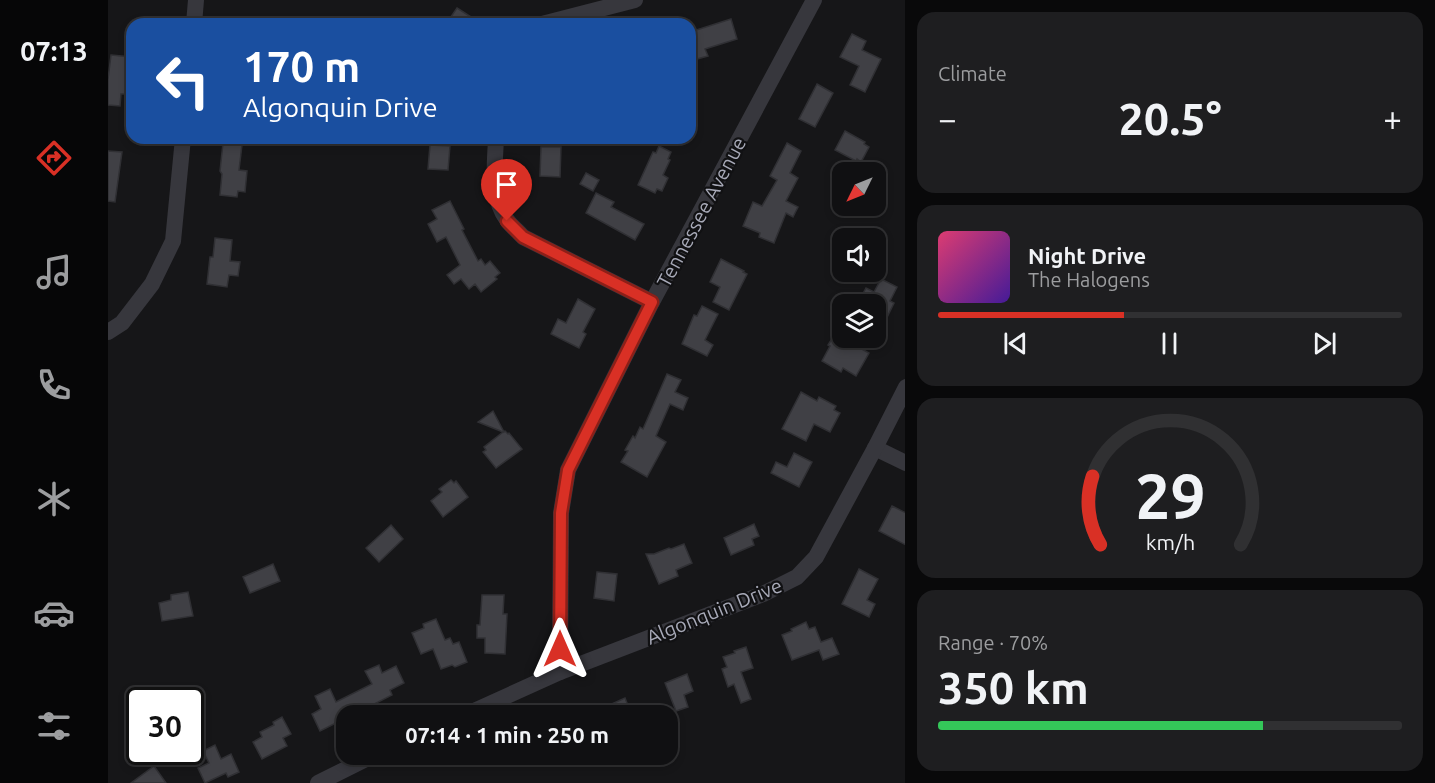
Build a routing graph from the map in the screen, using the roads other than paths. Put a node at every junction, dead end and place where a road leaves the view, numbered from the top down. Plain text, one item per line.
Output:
1 (196, 0) edge
2 (635, 0) edge
3 (814, 0) edge
4 (194, 18) edge
5 (565, 18) edge
6 (182, 144) edge
7 (496, 144) edge
8 (652, 302) junction
9 (108, 332) edge
10 (905, 389) edge
11 (875, 448) junction
12 (905, 463) edge
13 (560, 672) junction
14 (487, 705) edge
15 (354, 765) edge
16 (318, 783) edge

1 - 4 street
2 - 5 street
3 - 8 street, Tennessee Avenue
6 - 9 street
7 - 8 street
8 - 13 street, Tennessee Avenue
10 - 11 street, Algonquin Drive
11 - 12 street
11 - 13 street, Algonquin Drive
13 - 14 street, Algonquin Drive
15 - 16 street

